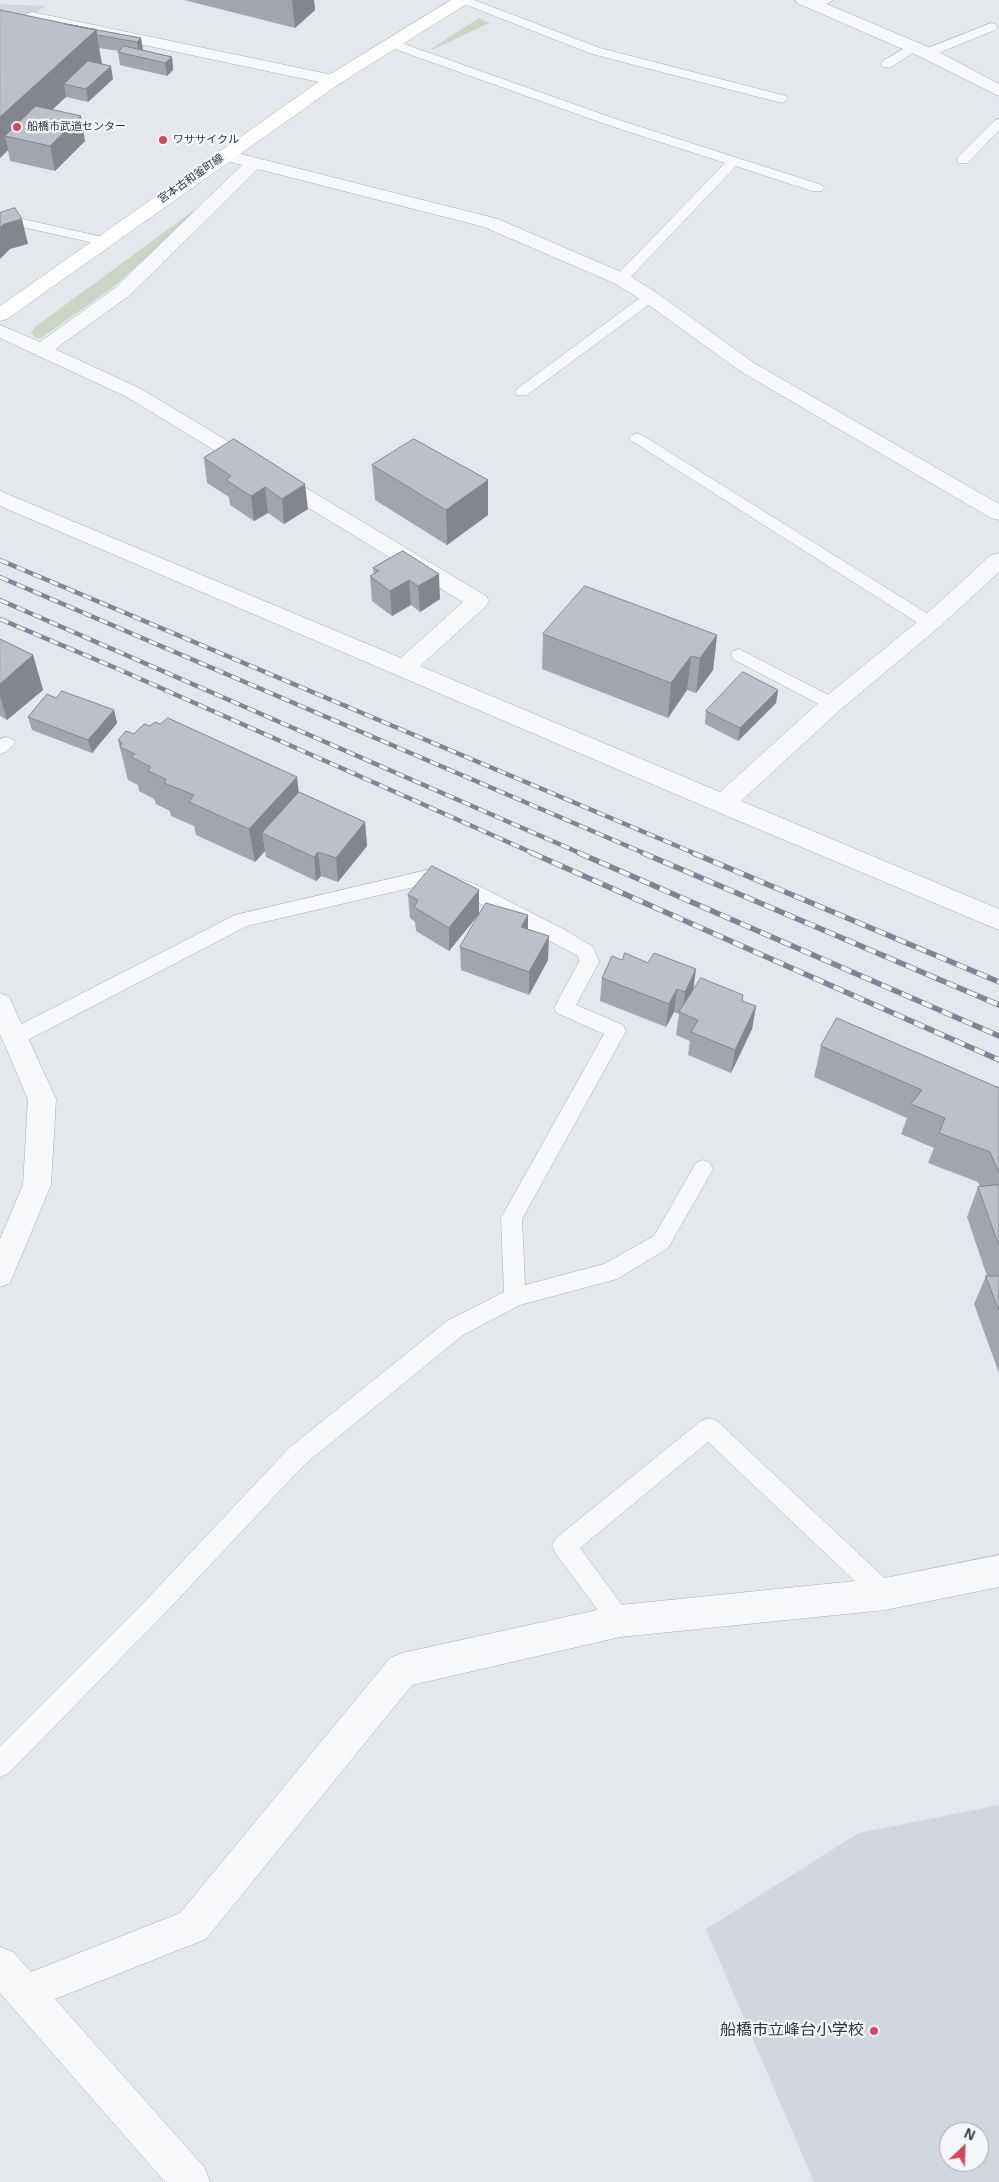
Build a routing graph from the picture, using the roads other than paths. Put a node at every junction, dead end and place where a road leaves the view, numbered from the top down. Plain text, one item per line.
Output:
1 (463, 0) edge
2 (816, 2) edge
3 (32, 17) edge
4 (992, 27) dead end
5 (390, 43) junction
6 (920, 50) junction
7 (887, 64) dead end
8 (333, 80) junction
9 (997, 88) edge
10 (782, 99) dead end
11 (999, 122) edge
12 (225, 155) junction
13 (963, 160) dead end
14 (733, 162) junction
15 (254, 163) junction
16 (817, 188) dead end
17 (0, 218) edge
18 (103, 241) junction
19 (621, 279) junction
20 (650, 297) junction
21 (2, 311) edge
22 (0, 331) edge
23 (41, 350) junction
24 (522, 392) dead end
25 (637, 438) dead end
26 (0, 498) edge
27 (999, 513) edge
28 (999, 560) edge
29 (930, 623) junction
30 (739, 655) dead end
31 (404, 668) junction
32 (832, 704) junction
33 (722, 804) junction
34 (999, 920) edge
35 (0, 1004) edge
36 (14, 1037) junction
37 (703, 1169) dead end
38 (0, 1274) edge
39 (515, 1297) junction
40 (999, 1571) edge
41 (884, 1594) junction
42 (620, 1621) junction
43 (0, 1764) edge
44 (0, 1965) edge
45 (24, 1993) junction
46 (191, 2182) edge

1 - 5 street, 宮本古和釜町線
1 - 10 lane
2 - 6 street
3 - 8 street
4 - 6 lane
5 - 8 street, 宮本古和釜町線
5 - 14 lane
6 - 7 lane
6 - 9 street
8 - 12 street, 宮本古和釜町線
11 - 13 lane
12 - 15 street
12 - 18 street, 宮本古和釜町線
14 - 16 lane
14 - 19 lane
15 - 19 street
15 - 23 street
17 - 18 lane
18 - 21 street, 宮本古和釜町線
19 - 20 street
20 - 24 lane
20 - 27 street
22 - 23 street
23 - 31 street
25 - 29 lane
26 - 31 street
28 - 29 street
29 - 32 street
30 - 32 lane
31 - 33 street
32 - 33 street
33 - 34 street
35 - 36 street
36 - 38 street
36 - 39 lane
37 - 39 lane
39 - 43 lane
40 - 41 street
41 - 42 street
41 - 42 lane
42 - 45 street
44 - 45 street
45 - 46 street

